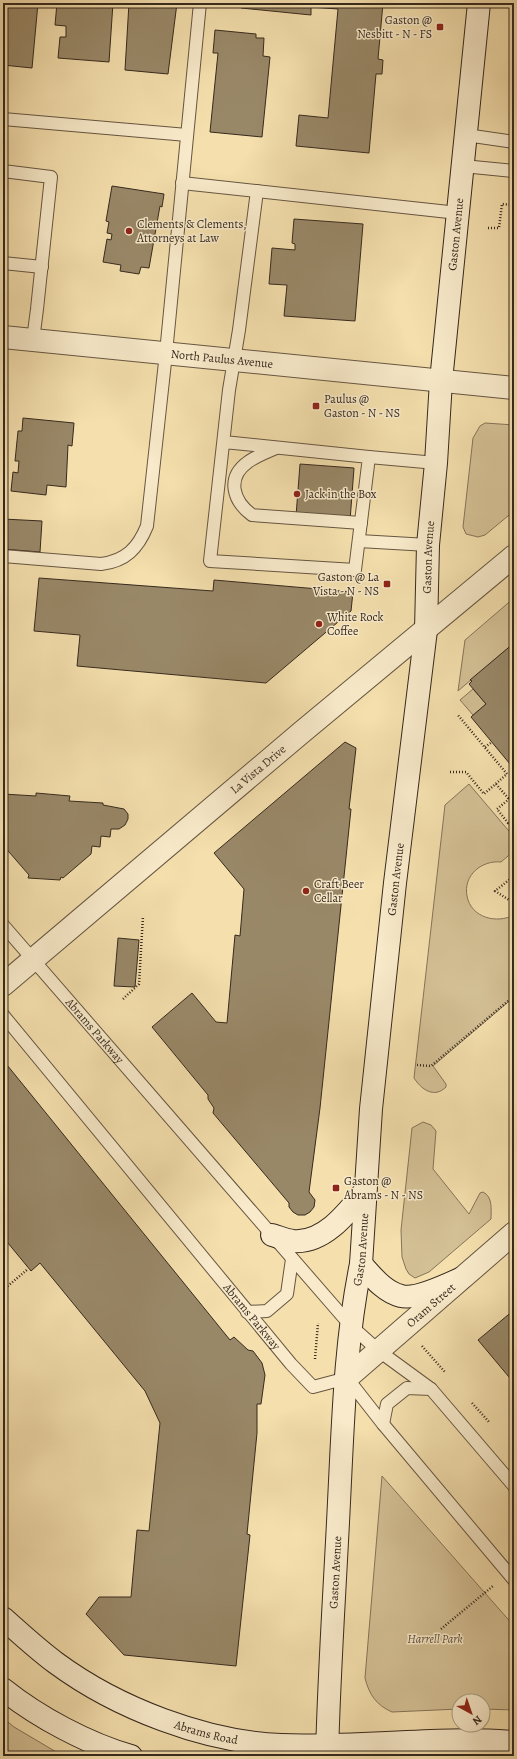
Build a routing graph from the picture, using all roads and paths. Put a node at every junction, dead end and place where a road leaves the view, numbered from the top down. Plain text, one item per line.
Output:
1 (200, 3) edge
2 (480, 3) edge
3 (3, 119) edge
4 (187, 135) junction
5 (466, 135) junction
6 (514, 142) edge
7 (463, 166) junction
8 (514, 171) edge
9 (3, 172) edge
10 (182, 183) junction
11 (257, 192) junction
12 (514, 205) edge
13 (458, 213) junction
14 (488, 228) dead end
15 (3, 263) edge
16 (42, 267) junction
17 (3, 337) edge
18 (33, 340) junction
19 (166, 353) junction
20 (233, 360) junction
21 (441, 381) junction
22 (514, 388) edge
23 (224, 442) junction
24 (277, 448) junction
25 (369, 457) junction
26 (436, 463) junction
27 (361, 523) junction
28 (359, 541) junction
29 (428, 545) junction
30 (3, 556) edge
31 (514, 556) edge
32 (426, 630) junction
33 (457, 714) dead end
34 (492, 742) dead end
35 (485, 747) junction
36 (450, 772) dead end
37 (496, 784) junction
38 (514, 795) edge
39 (509, 799) junction
40 (514, 818) edge
41 (514, 876) edge
42 (514, 902) edge
43 (143, 916) dead end
44 (3, 925) edge
45 (33, 960) junction
46 (3, 985) edge
47 (514, 996) edge
48 (123, 999) dead end
49 (3, 1015) edge
50 (417, 1065) dead end
51 (365, 1191) junction
52 (514, 1233) edge
53 (272, 1235) junction
54 (292, 1259) junction
55 (361, 1264) junction
56 (28, 1269) dead end
57 (460, 1279) junction
58 (3, 1290) edge
59 (247, 1312) junction
60 (318, 1323) dead end
61 (351, 1326) junction
62 (379, 1351) junction
63 (315, 1360) dead end
64 (347, 1378) junction
65 (431, 1389) junction
66 (383, 1424) junction
67 (514, 1486) edge
68 (511, 1577) edge
69 (3, 1618) edge
70 (441, 1629) dead end
71 (3, 1689) edge
72 (514, 1742) edge
73 (328, 1750) edge
74 (131, 1756) edge

1 - 4 lane
2 - 5 main road, Gaston Avenue
3 - 4 lane
4 - 10 lane
5 - 6 lane
5 - 7 main road, Gaston Avenue
7 - 8 lane
7 - 13 main road, Gaston Avenue
9 - 16 lane
10 - 11 lane
10 - 19 lane
11 - 13 lane
11 - 20 lane
12 - 14 path
13 - 21 main road, Gaston Avenue
15 - 16 lane
16 - 18 lane
17 - 18 main road, North Paulus Avenue
18 - 19 main road, North Paulus Avenue
19 - 20 main road, North Paulus Avenue
19 - 30 lane
20 - 21 main road, North Paulus Avenue
20 - 23 lane
21 - 22 main road, North Paulus Avenue
21 - 26 main road, Gaston Avenue
23 - 24 lane
23 - 28 lane
24 - 25 lane
24 - 27 lane
25 - 26 lane
25 - 27 lane
26 - 29 main road, Gaston Avenue
27 - 28 lane
28 - 29 lane
29 - 32 main road, Gaston Avenue
31 - 32 main road, La Vista Drive
32 - 45 main road, La Vista Drive
32 - 51 main road, Gaston Avenue
33 - 35 path
34 - 35 path
35 - 37 path
36 - 37 path
37 - 39 path
38 - 39 path
39 - 40 path
41 - 42 path
43 - 48 path
44 - 45 lane, Abrams Parkway
45 - 46 main road, La Vista Drive
45 - 53 lane, Abrams Parkway
47 - 50 path
49 - 59 lane, Abrams Parkway
51 - 53 main road
51 - 55 main road, Gaston Avenue
52 - 57 main road, Oram Street
53 - 54 lane, Abrams Parkway
54 - 59 lane
54 - 61 lane, Abrams Parkway
55 - 57 main road
55 - 61 main road, Gaston Avenue
56 - 58 path
57 - 62 main road, Oram Street
59 - 64 lane, Abrams Parkway
60 - 63 path
61 - 62 lane, Abrams Parkway
61 - 64 main road, Gaston Avenue
62 - 64 main road, Oram Street
62 - 65 lane, Abrams Parkway
64 - 66 lane
64 - 73 main road, Gaston Avenue
65 - 66 lane
65 - 67 lane, Abrams Parkway
66 - 68 lane
68 - 70 path
69 - 73 main road, Abrams Road
71 - 74 main road
72 - 73 main road, Abrams Road

